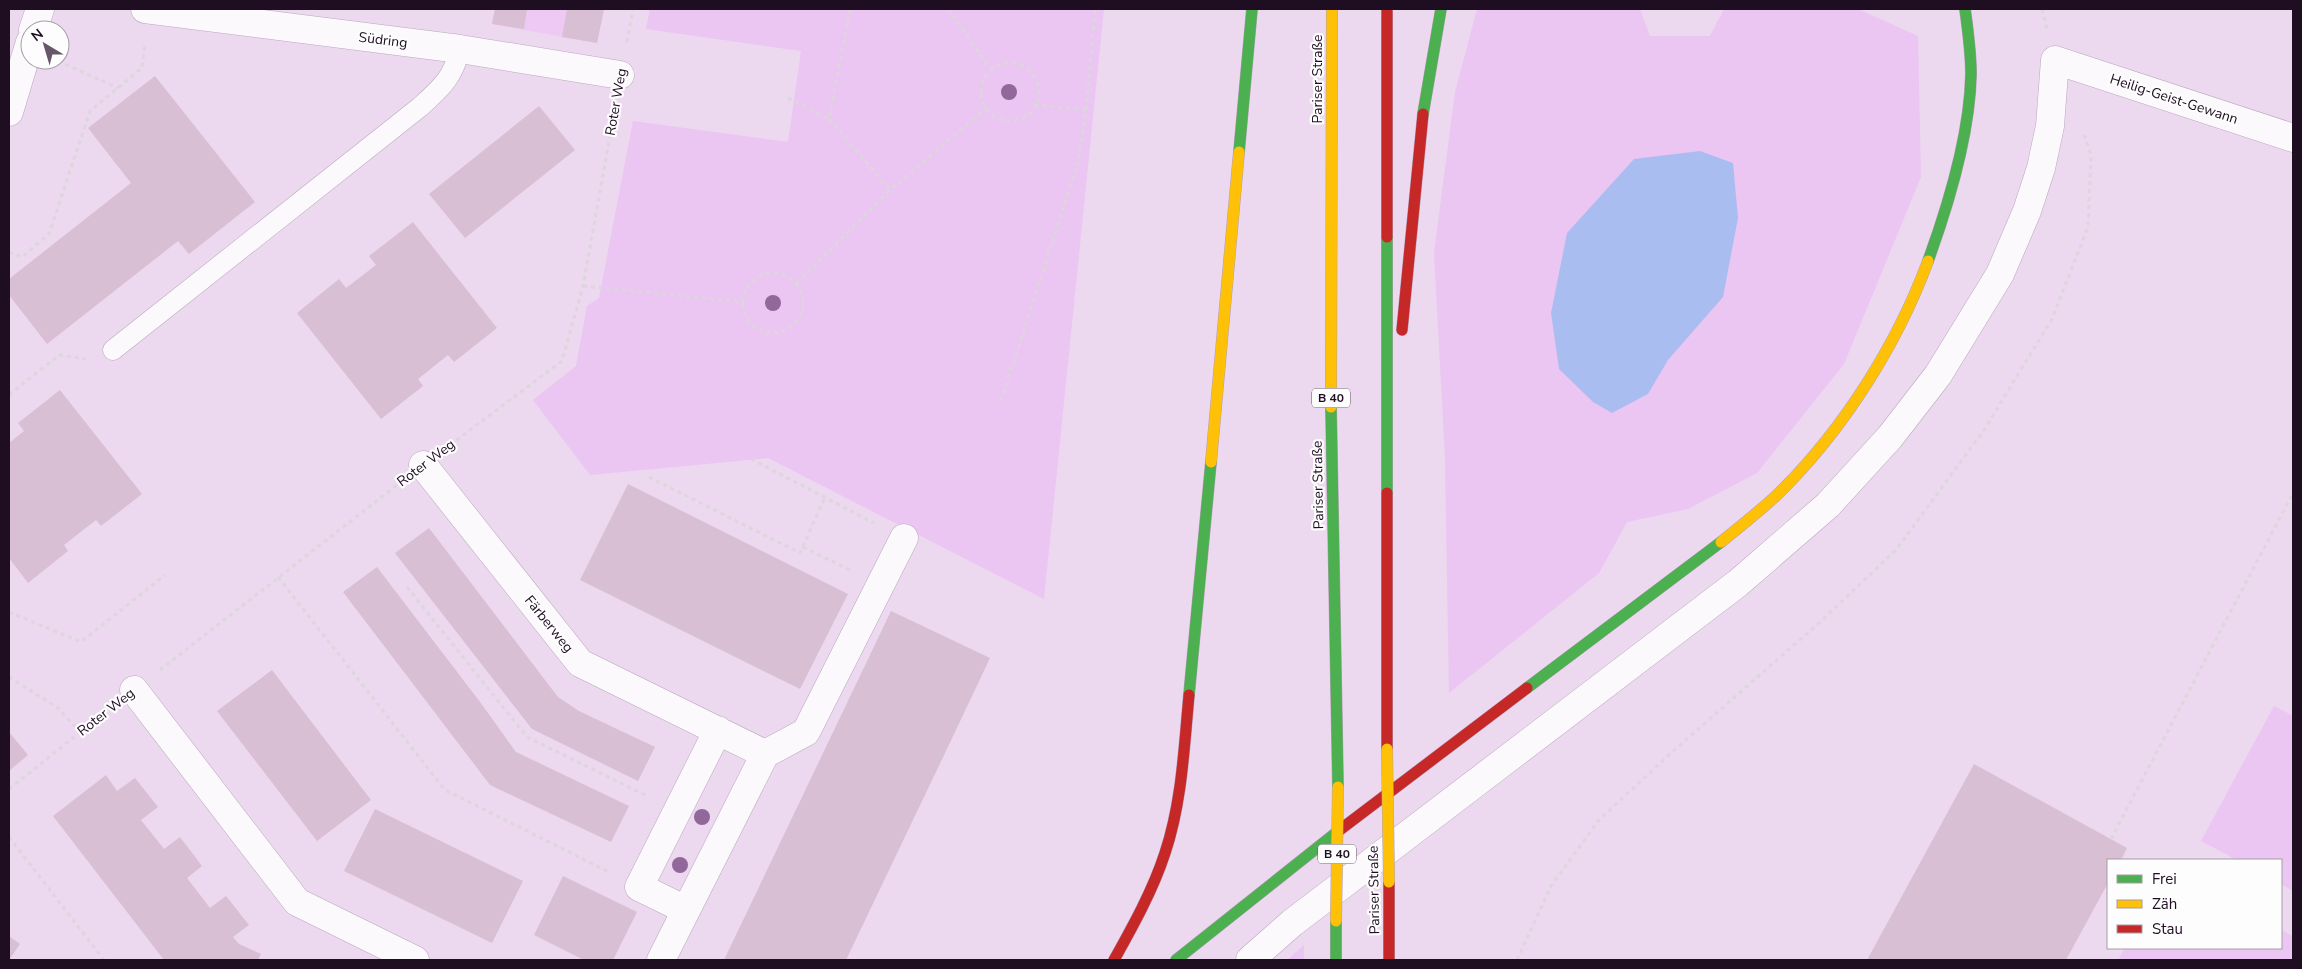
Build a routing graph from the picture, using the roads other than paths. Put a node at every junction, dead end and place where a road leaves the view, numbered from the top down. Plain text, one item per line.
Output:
1 (147, 9) edge
2 (1252, 9) edge
3 (1332, 9) edge
4 (1387, 9) edge
5 (1441, 9) edge
6 (1965, 9) edge
7 (460, 50) junction
8 (22, 70) edge
9 (620, 75) road end
10 (9, 112) edge
11 (2293, 138) edge
12 (113, 350) road end
13 (1388, 433) junction
14 (424, 465) road end
15 (904, 538) road end
16 (134, 690) road end
17 (718, 730) junction
18 (765, 754) junction
19 (686, 910) junction
20 (415, 960) edge
21 (661, 960) edge
22 (1114, 960) edge
23 (1176, 960) edge
24 (1250, 960) edge
25 (1336, 960) edge
26 (1390, 960) edge

1 - 7 street, Südring
2 - 22 highway
3 - 25 highway, Pariser Straße / B 40, bridge
4 - 13 highway, Pariser Straße
5 - 13 highway
6 - 23 highway
7 - 9 street, Südring
7 - 12 lane
8 - 10 street
11 - 24 street, Heilig-Geist-Gewann
13 - 26 highway, Pariser Straße, bridge
14 - 17 street, Färberweg
15 - 18 street
16 - 20 street
17 - 18 street, Färberweg
17 - 19 street
18 - 19 street
19 - 21 street

